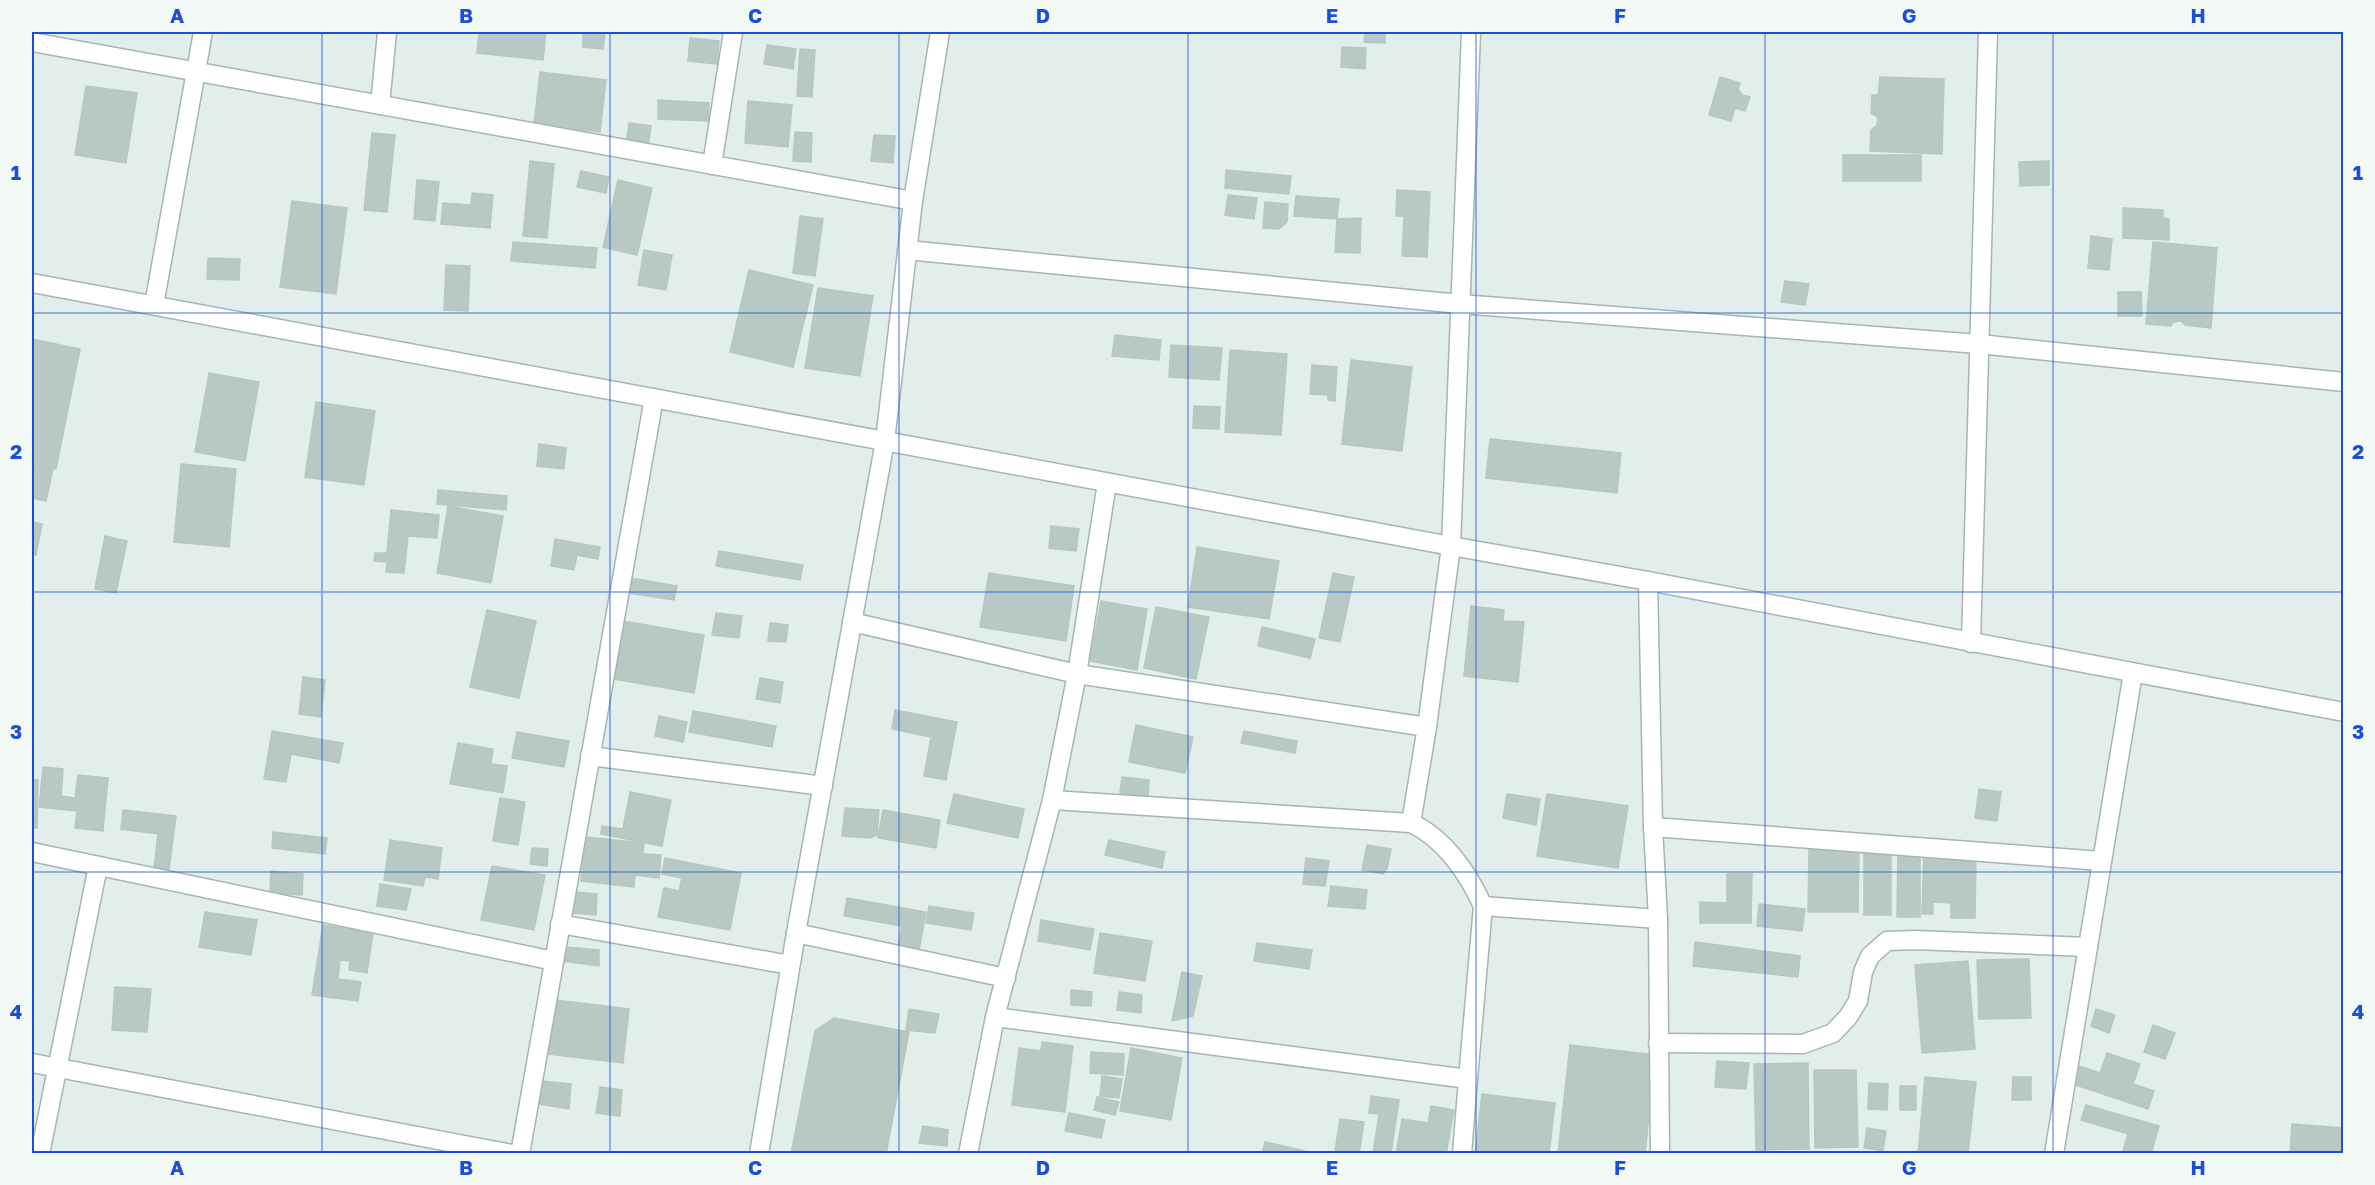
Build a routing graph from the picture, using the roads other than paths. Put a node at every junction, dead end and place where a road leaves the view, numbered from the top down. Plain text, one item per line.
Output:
1 (204, 32) edge
2 (387, 32) edge
3 (733, 32) edge
4 (940, 32) edge
5 (1471, 32) edge
6 (1988, 32) edge
7 (32, 42) edge
8 (197, 72) junction
9 (380, 105) junction
10 (712, 165) junction
11 (913, 201) junction
12 (907, 250) junction
13 (32, 283) edge
14 (1460, 304) junction
15 (154, 305) junction
16 (1979, 344) junction
17 (2343, 382) edge
18 (654, 398) junction
19 (885, 441) junction
20 (1107, 483) junction
21 (1451, 546) junction
22 (1648, 581) junction
23 (852, 622) junction
24 (1971, 643) junction
25 (2133, 673) junction
26 (1077, 674) junction
27 (2343, 712) edge
28 (1427, 727) junction
29 (590, 756) junction
30 (823, 786) junction
31 (1052, 800) junction
32 (1411, 823) junction
33 (1653, 827) junction
34 (32, 852) edge
35 (2102, 861) junction
36 (98, 866) junction
37 (1483, 906) junction
38 (1658, 919) junction
39 (561, 924) junction
40 (796, 933) junction
41 (2088, 947) junction
42 (554, 961) junction
43 (790, 965) junction
44 (1006, 978) junction
45 (995, 1017) junction
46 (1658, 1043) junction
47 (32, 1063) edge
48 (58, 1068) junction
49 (1468, 1079) junction
50 (40, 1154) edge
51 (512, 1154) edge
52 (520, 1154) edge
53 (759, 1154) edge
54 (968, 1154) edge
55 (1462, 1154) edge
56 (1660, 1154) edge
57 (2054, 1154) edge

1 - 8 street
2 - 9 street
3 - 10 street
4 - 11 street
5 - 14 street
6 - 16 street
7 - 8 street
8 - 9 street
8 - 15 street
9 - 10 street
10 - 11 street
11 - 12 street
12 - 14 street
12 - 19 street
13 - 15 street
14 - 16 street
14 - 21 street
15 - 18 street
16 - 17 street
16 - 24 street
18 - 19 street
18 - 29 street
19 - 20 street
19 - 23 street
20 - 21 street
20 - 26 street
21 - 22 street
21 - 28 street
22 - 24 street
22 - 33 street
23 - 26 street
23 - 30 street
24 - 25 street
25 - 27 street
25 - 35 street
26 - 28 street
26 - 31 street
28 - 32 street
29 - 30 street
29 - 39 street
30 - 40 street
31 - 32 street
31 - 44 street
32 - 37 street
33 - 35 street
33 - 38 street
34 - 36 street
35 - 41 street
36 - 42 street
36 - 48 street
37 - 38 street
37 - 49 street
38 - 46 street
39 - 42 street
39 - 43 street
40 - 43 street
40 - 44 street
41 - 46 street
41 - 57 street
42 - 52 street
43 - 53 street
44 - 45 street
45 - 49 street
45 - 54 street
46 - 56 street
47 - 48 street
48 - 50 street
48 - 51 street
49 - 55 street

